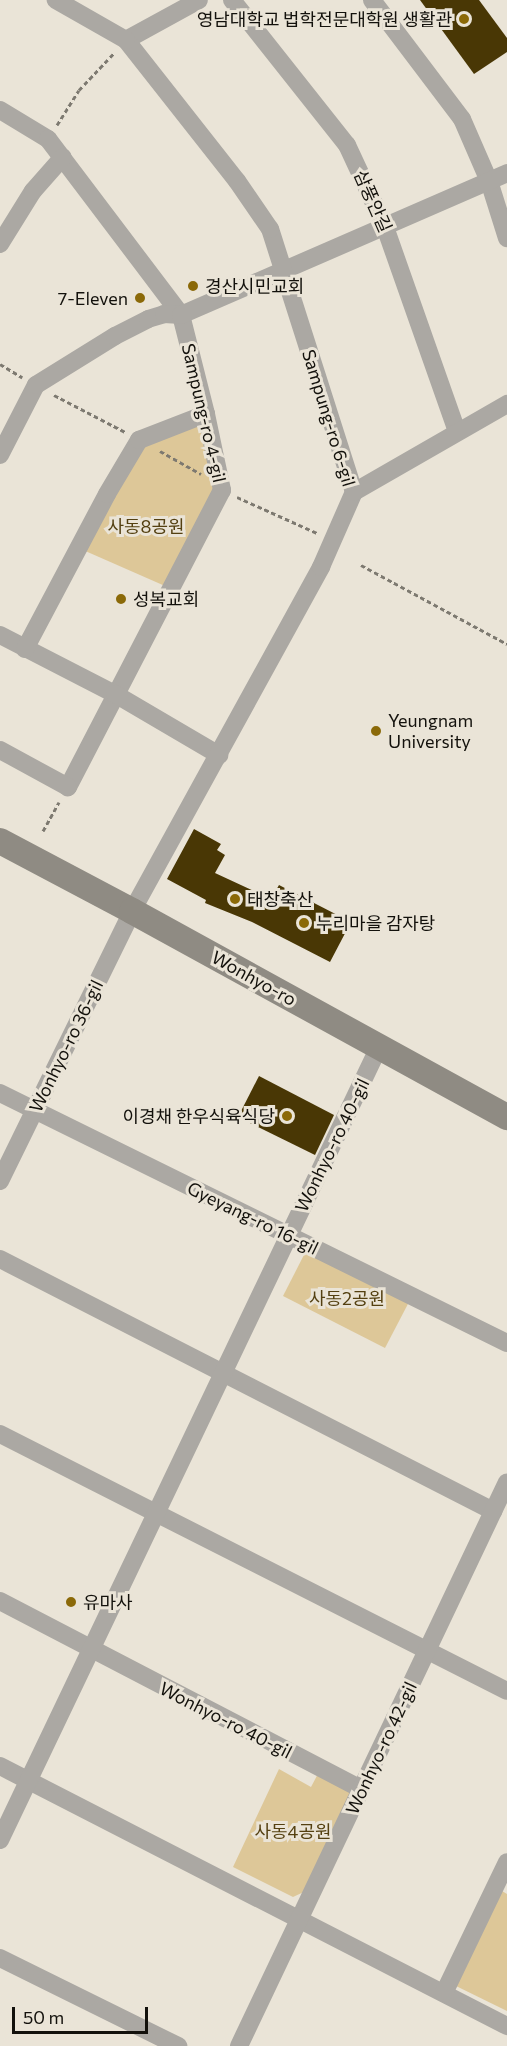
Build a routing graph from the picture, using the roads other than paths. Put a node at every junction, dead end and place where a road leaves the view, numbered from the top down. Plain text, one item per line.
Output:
1 (56, 0) edge
2 (199, 0) edge
3 (232, 0) edge
4 (372, 0) edge
5 (126, 40) junction
6 (0, 110) edge
7 (63, 157) junction
8 (507, 173) edge
9 (489, 181) junction
10 (385, 227) junction
11 (507, 238) edge
12 (0, 244) edge
13 (284, 272) junction
14 (181, 315) junction
15 (507, 404) edge
16 (206, 414) junction
17 (457, 432) junction
18 (0, 455) edge
19 (354, 492) junction
20 (0, 636) edge
21 (25, 649) junction
22 (115, 694) junction
23 (0, 750) edge
24 (219, 755) junction
25 (0, 841) edge
26 (132, 910) junction
27 (378, 1047) junction
28 (0, 1094) edge
29 (34, 1110) junction
30 (507, 1118) edge
31 (0, 1181) edge
32 (289, 1235) junction
33 (0, 1259) edge
34 (507, 1343) edge
35 (223, 1373) junction
36 (0, 1434) edge
37 (507, 1482) edge
38 (493, 1511) junction
39 (156, 1513) junction
40 (0, 1601) edge
41 (91, 1650) junction
42 (427, 1650) junction
43 (507, 1691) edge
44 (0, 1766) edge
45 (29, 1781) junction
46 (361, 1789) junction
47 (0, 1840) edge
48 (507, 1862) edge
49 (299, 1919) junction
50 (0, 1958) edge
51 (444, 1993) junction
52 (507, 2026) edge
53 (178, 2046) edge
54 (239, 2046) edge

1 - 5 street, Sampung-ro 6-gil
2 - 5 street
3 - 10 street, 삼풍안길
4 - 9 street
5 - 13 street, Sampung-ro 6-gil
6 - 7 street, Sampung-ro 4-gil
7 - 12 street
7 - 14 street, Sampung-ro 4-gil
8 - 9 street
9 - 10 street
9 - 11 street
10 - 13 street
10 - 17 street, 삼풍안길
13 - 14 street
13 - 19 street, Sampung-ro 6-gil
14 - 16 street, Sampung-ro 4-gil
14 - 18 street
15 - 17 street
16 - 21 street
16 - 22 street, Sampung-ro 4-gil
17 - 19 street
19 - 24 street, Sampung-ro 6-gil
20 - 21 street
21 - 22 street
22 - 23 street, Sampung-ro 4-gil
22 - 24 street
24 - 26 street, Sampung-ro 6-gil
25 - 26 main road, Wonhyo-ro
26 - 27 main road, Wonhyo-ro
26 - 29 street, Wonhyo-ro 36-gil
27 - 30 main road, Wonhyo-ro
27 - 32 street, Wonhyo-ro 40-gil
28 - 29 street, Gyeyang-ro 16-gil
29 - 31 street, Wonhyo-ro 36-gil
29 - 32 street, Gyeyang-ro 16-gil
32 - 34 street, Gyeyang-ro 16-gil
32 - 35 street, Wonhyo-ro 40-gil
33 - 35 street
35 - 38 street
35 - 39 street, Wonhyo-ro 40-gil
36 - 39 street
37 - 38 street, Wonhyo-ro 42-gil
38 - 42 street, Wonhyo-ro 42-gil
39 - 41 street, Wonhyo-ro 40-gil
39 - 42 street
40 - 41 street, Wonhyo-ro 40-gil
41 - 45 street, Wonhyo-ro 40-gil
41 - 46 street, Wonhyo-ro 40-gil
42 - 43 street
42 - 46 street, Wonhyo-ro 42-gil
44 - 45 street
45 - 47 street, Wonhyo-ro 40-gil
45 - 49 street
46 - 49 street, Wonhyo-ro 42-gil
48 - 51 street
49 - 51 street
49 - 54 street, Wonhyo-ro 42-gil
50 - 53 street
51 - 52 street

